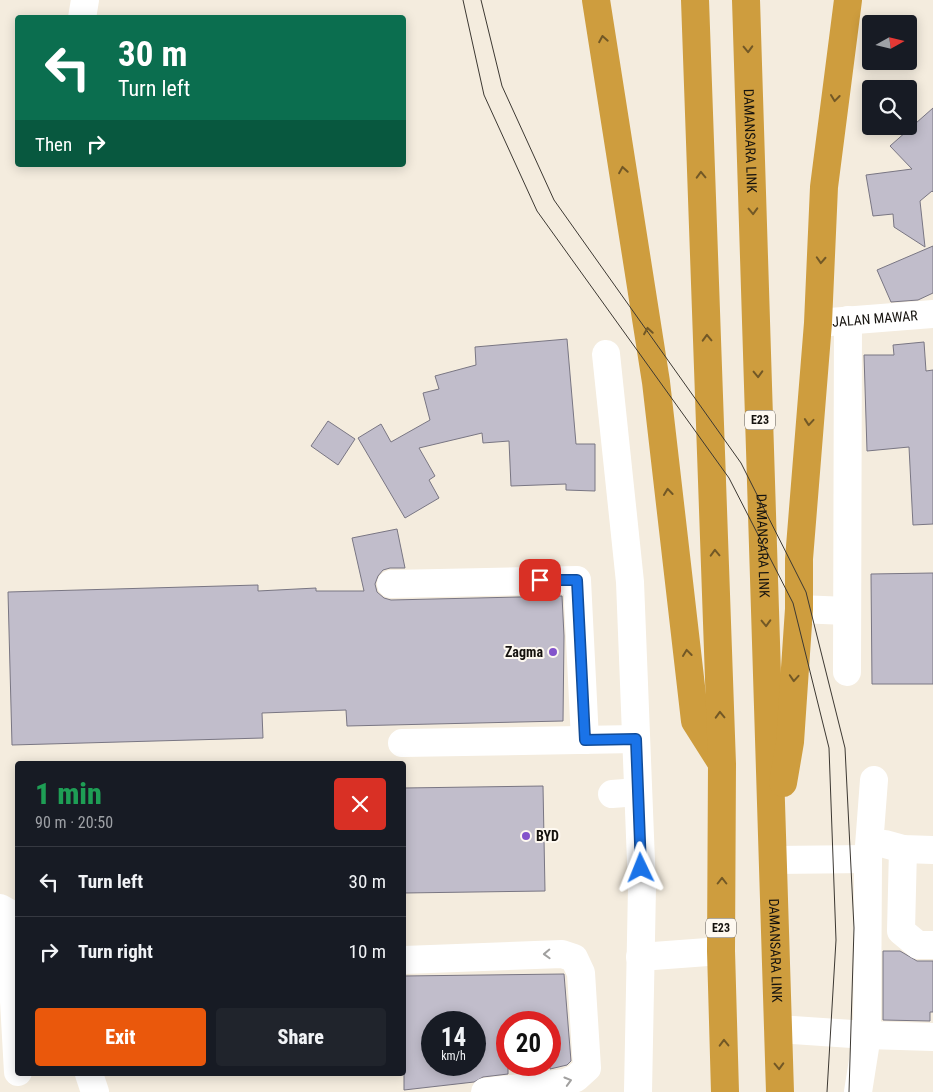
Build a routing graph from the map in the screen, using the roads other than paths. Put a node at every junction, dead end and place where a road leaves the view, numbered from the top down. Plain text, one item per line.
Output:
1 (85, 0) edge
2 (596, 0) edge
3 (695, 0) edge
4 (746, 0) edge
5 (848, 0) edge
6 (861, 0) edge
7 (82, 15) edge
8 (840, 50) junction
9 (933, 314) edge
10 (848, 320) junction
11 (818, 323) junction
12 (606, 354) dead end
13 (392, 584) dead end
14 (800, 609) junction
15 (847, 611) junction
16 (847, 672) dead end
17 (636, 739) junction
18 (585, 740) junction
19 (402, 743) dead end
20 (722, 764) junction
21 (874, 780) dead end
22 (868, 849) junction
23 (903, 849) junction
24 (773, 850) junction
25 (933, 850) edge
26 (9, 910) edge
27 (933, 944) edge
28 (721, 951) junction
29 (640, 957) junction
30 (406, 960) edge
31 (15, 1019) edge
32 (778, 1029) junction
33 (867, 1036) junction
34 (933, 1036) edge
35 (18, 1076) edge
36 (90, 1076) edge
37 (18, 1092) edge
38 (95, 1092) edge
39 (485, 1092) edge
40 (638, 1092) edge
41 (725, 1092) edge
42 (780, 1092) edge
43 (858, 1092) edge

1 - 7 street
20 -> 2 highway
20 -> 3 highway, E23
4 -> 24 highway, DAMANSARA LINK / E23
5 - 8 highway
6 - 8 highway
8 -> 11 highway
9 - 10 street, JALAN MAWAR
10 - 11 street, JALAN MAWAR
10 - 15 street
11 -> 14 highway
12 - 17 street
13 - 18 street
14 - 15 street
14 -> 24 highway
15 - 16 street
17 - 18 street
17 - 29 street
18 - 19 street
28 -> 20 highway, E23
21 - 22 street
22 - 23 street
22 - 24 street
22 - 33 street
23 - 25 street
23 - 27 street
24 - 32 highway, DAMANSARA LINK / E23
26 - 31 street
28 - 29 street
41 -> 28 highway, E23
29 - 40 street
39 -> 30 street
32 - 33 street
32 -> 42 highway, DAMANSARA LINK / E23
33 - 34 street
33 - 43 street
35 - 37 street
36 - 38 street

